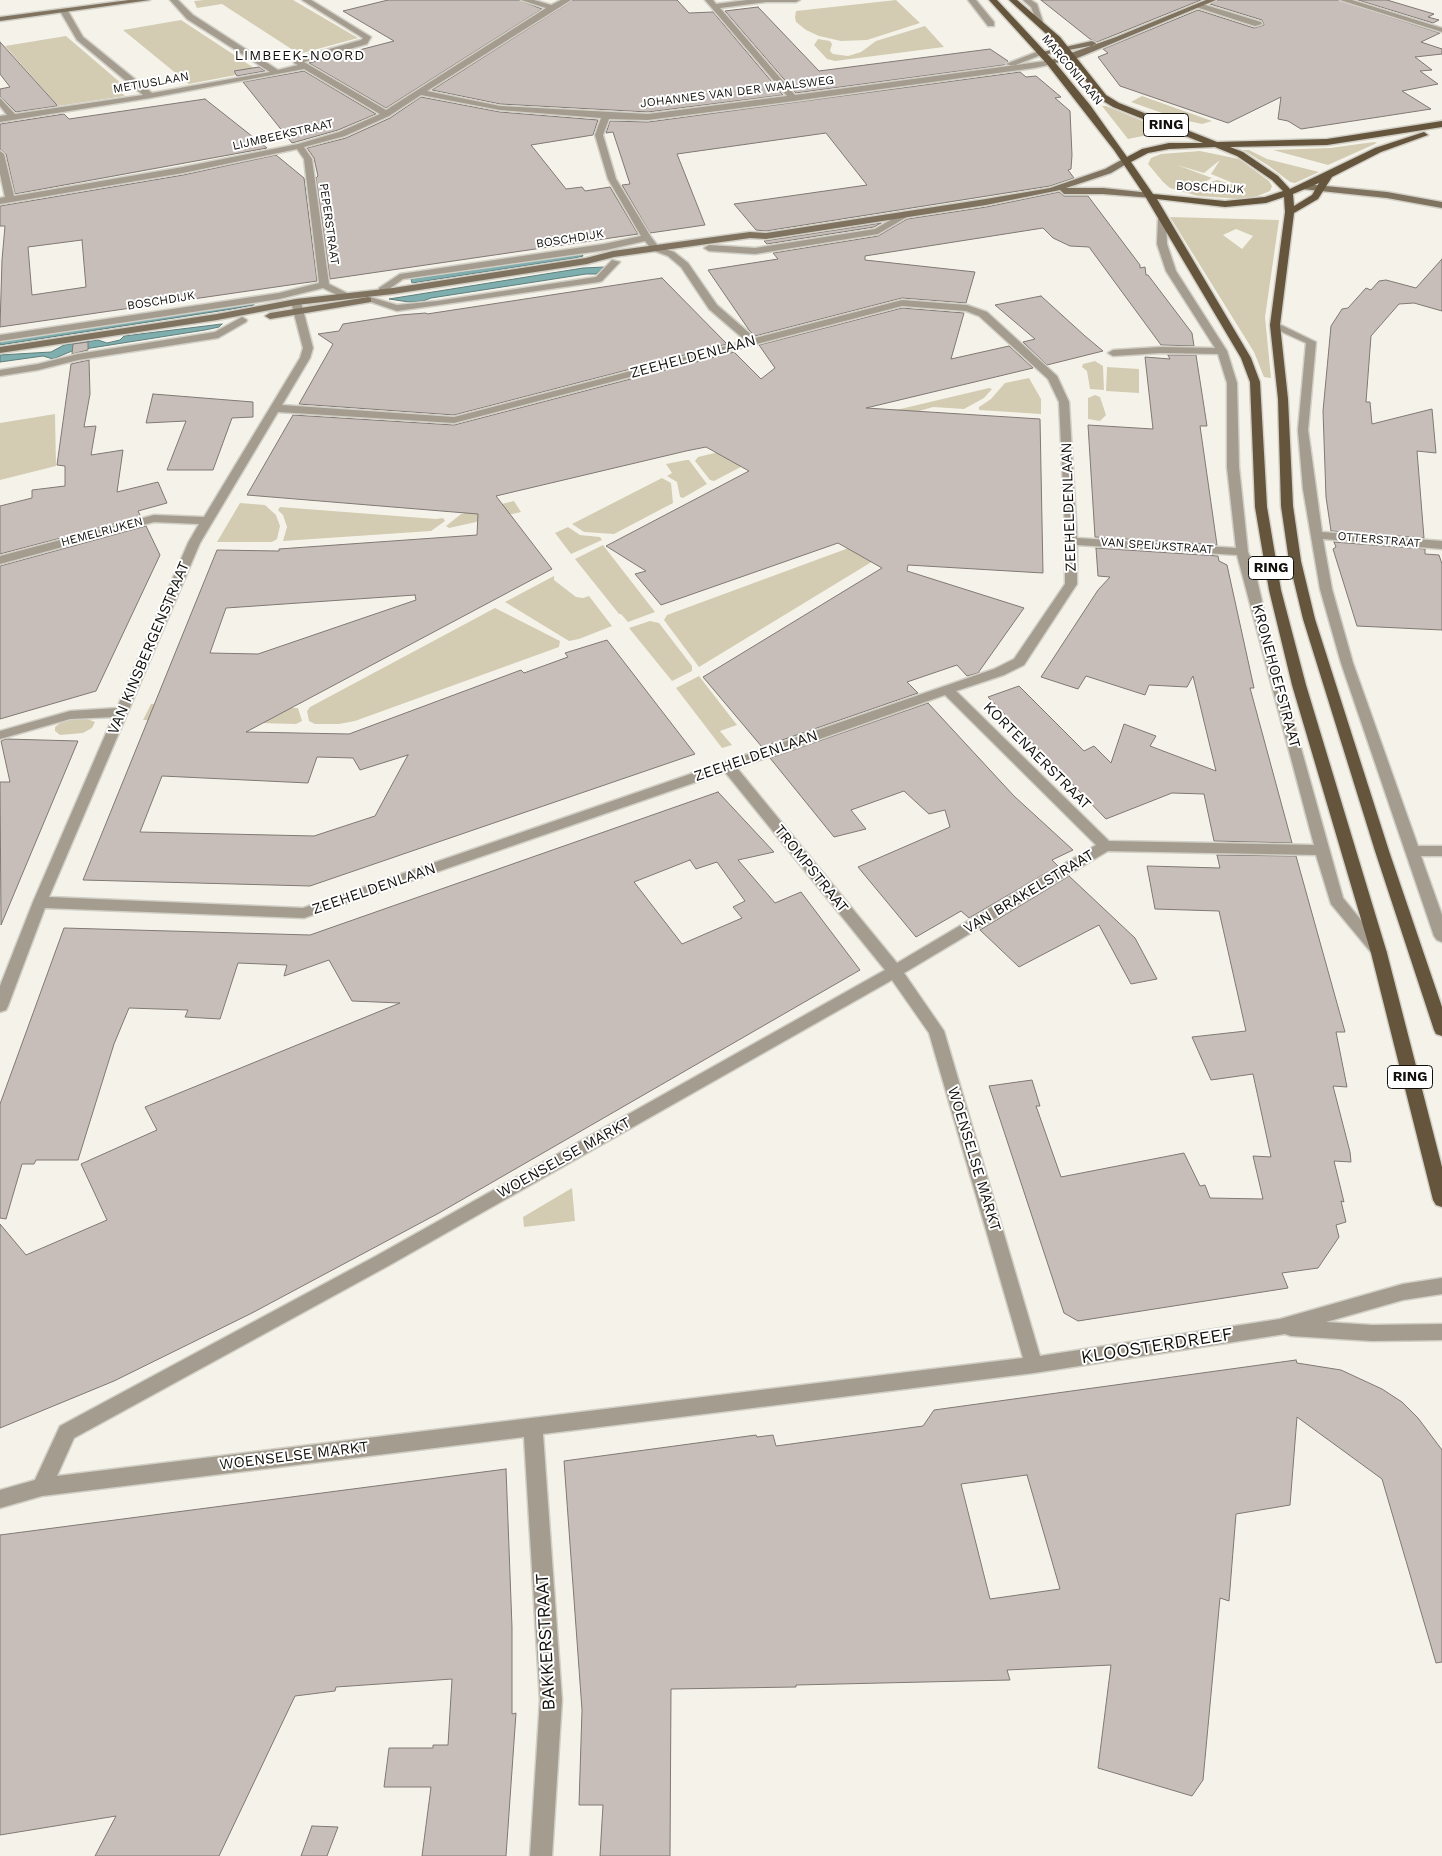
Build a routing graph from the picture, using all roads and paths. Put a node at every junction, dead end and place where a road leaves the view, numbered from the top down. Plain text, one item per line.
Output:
1 (146, 0) edge
2 (174, 0) edge
3 (306, 0) edge
4 (525, 0) edge
5 (567, 0) edge
6 (796, 0) edge
7 (972, 0) edge
8 (993, 0) edge
9 (1013, 0) edge
10 (1027, 0) edge
11 (1212, 0) edge
12 (1344, 0) edge
13 (712, 3) edge
14 (1382, 4) dead end
15 (1199, 5) junction
16 (552, 7) junction
17 (1373, 9) junction
18 (64, 11) junction
19 (0, 19) edge
20 (1041, 23) junction
21 (991, 24) dead end
22 (1258, 24) dead end
23 (1442, 30) edge
24 (1119, 39) junction
25 (1064, 47) junction
26 (1042, 53) junction
27 (1072, 57) junction
28 (1050, 62) junction
29 (305, 66) junction
30 (996, 70) junction
31 (277, 73) junction
32 (422, 93) junction
33 (150, 96) junction
34 (794, 99) junction
35 (0, 100) edge
36 (386, 114) junction
37 (606, 116) junction
38 (13, 117) junction
39 (0, 119) edge
40 (1442, 124) edge
41 (1442, 132) edge
42 (1216, 143) junction
43 (299, 146) junction
44 (0, 154) edge
45 (1126, 161) junction
46 (1330, 174) junction
47 (1305, 187) junction
48 (1320, 188) junction
49 (1052, 190) junction
50 (1288, 192) junction
51 (1150, 196) junction
52 (10, 200) junction
53 (0, 201) edge
54 (1442, 205) edge
55 (1290, 212) junction
56 (904, 215) junction
57 (1163, 219) junction
58 (766, 236) junction
59 (647, 238) junction
60 (655, 248) junction
61 (709, 248) junction
62 (671, 254) junction
63 (587, 261) junction
64 (616, 262) junction
65 (324, 286) junction
66 (382, 290) junction
67 (393, 290) junction
68 (344, 295) junction
69 (370, 300) junction
70 (296, 302) junction
71 (300, 312) junction
72 (217, 317) junction
73 (242, 320) junction
74 (1275, 325) junction
75 (0, 338) edge
76 (752, 341) junction
77 (0, 350) edge
78 (1222, 351) junction
79 (1113, 353) dead end
80 (0, 373) edge
81 (274, 408) junction
82 (206, 521) junction
83 (1316, 535) junction
84 (1071, 541) junction
85 (1442, 545) edge
86 (1242, 552) junction
87 (0, 560) edge
88 (947, 690) junction
89 (122, 712) junction
90 (0, 734) edge
91 (728, 766) junction
92 (1105, 846) junction
93 (1322, 850) junction
94 (1412, 850) junction
95 (1442, 851) edge
96 (40, 902) junction
97 (1442, 936) edge
98 (1380, 953) junction
99 (895, 972) junction
100 (0, 1006) edge
101 (1442, 1030) edge
102 (1442, 1200) edge
103 (1442, 1286) edge
104 (1280, 1327) junction
105 (1442, 1332) edge
106 (1034, 1364) junction
107 (533, 1427) junction
108 (42, 1487) junction
109 (0, 1499) edge
110 (542, 1856) edge

1 - 18 main road
2 - 31 street
3 - 29 street
4 - 16 street
5 - 16 street, LIJMBEEKSTRAAT
6 - 13 street
7 - 21 street
8 - 26 main road, MARCONILAAN / RING
9 - 20 main road, MARCONILAAN / RING
10 - 20 street, MARCONILAAN
11 - 15 main road
12 - 17 street
13 - 34 street
14 - 17 street
15 - 22 street
15 - 24 main road
16 - 32 street, LIJMBEEKSTRAAT
17 - 23 street
18 - 19 main road
18 - 33 street
20 - 25 main road, MARCONILAAN / RING
24 - 25 main road
24 - 27 main road
25 - 26 main road
25 - 27 main road, MARCONILAAN / RING
26 - 28 main road, MARCONILAAN / RING
26 - 30 street, JOHANNES VAN DER WAALSWEG
27 - 28 main road
27 - 42 main road, MARCONILAAN / RING
28 - 30 street, JOHANNES VAN DER WAALSWEG
28 - 45 main road, MARCONILAAN / RING
29 - 31 street, METIUSLAAN
29 - 36 street
30 - 34 street, JOHANNES VAN DER WAALSWEG
31 - 33 street, METIUSLAAN
32 - 36 street, LIJMBEEKSTRAAT
32 - 37 street, JOHANNES VAN DER WAALSWEG
33 - 38 street, METIUSLAAN
34 - 37 street, JOHANNES VAN DER WAALSWEG
35 - 38 street
36 - 43 street, LIJMBEEKSTRAAT
37 - 59 street
38 - 39 street, METIUSLAAN
40 - 42 main road, BOSCHDIJK
41 - 46 main road, BOSCHDIJK
42 - 45 main road, BOSCHDIJK
42 - 50 main road, RING
43 - 52 street, LIJMBEEKSTRAAT
43 - 65 street, PEPERSTRAAT
44 - 52 street
45 - 49 main road, BOSCHDIJK
45 - 51 main road, RING
46 - 47 main road, BOSCHDIJK
46 - 48 main road
47 - 48 main road
47 - 50 main road, BOSCHDIJK
48 - 54 main road
48 - 55 main road
49 - 51 main road, BOSCHDIJK
49 - 56 main road, BOSCHDIJK
50 - 51 main road, BOSCHDIJK
50 - 55 main road, RING
51 - 57 main road, KRONEHOEFSTRAAT / RING
52 - 53 street, LIJMBEEKSTRAAT
55 - 74 main road, RING
56 - 58 main road, BOSCHDIJK
56 - 61 street, BOSCHDIJK
57 - 78 street, KRONEHOEFSTRAAT
57 - 98 main road, KRONEHOEFSTRAAT / RING
58 - 60 main road, BOSCHDIJK
58 - 61 main road, BOSCHDIJK
59 - 60 street
59 - 66 street, BOSCHDIJK
60 - 62 street
60 - 63 main road, BOSCHDIJK
61 - 62 main road, BOSCHDIJK
62 - 64 main road, BOSCHDIJK
62 - 76 street
63 - 64 main road, BOSCHDIJK
63 - 67 main road, BOSCHDIJK
64 - 69 street, BOSCHDIJK
65 - 68 street, PEPERSTRAAT
65 - 75 street, BOSCHDIJK
66 - 67 main road, BOSCHDIJK
66 - 68 main road, BOSCHDIJK
67 - 69 main road, BOSCHDIJK
68 - 70 main road, BOSCHDIJK
69 - 71 main road, BOSCHDIJK
70 - 71 street, VAN KINSBERGENSTRAAT
70 - 72 main road, BOSCHDIJK
71 - 73 main road, BOSCHDIJK
71 - 81 street, VAN KINSBERGENSTRAAT
72 - 73 main road, BOSCHDIJK
72 - 77 main road, BOSCHDIJK
73 - 80 street, BOSCHDIJK
74 - 83 street
74 - 101 main road, RING
76 - 81 street, ZEEHELDENLAAN
76 - 84 street, ZEEHELDENLAAN
78 - 79 street
78 - 86 street, KRONEHOEFSTRAAT
81 - 82 street, VAN KINSBERGENSTRAAT
82 - 87 street, HEMELRIJKEN
82 - 89 street, VAN KINSBERGENSTRAAT
83 - 85 street, OTTERSTRAAT
83 - 94 street
84 - 86 street, VAN SPEIJKSTRAAT
84 - 88 street, ZEEHELDENLAAN
86 - 93 street, KRONEHOEFSTRAAT
88 - 91 street, ZEEHELDENLAAN
88 - 92 street, KORTENAERSTRAAT
89 - 90 street
89 - 96 street, VAN KINSBERGENSTRAAT
91 - 96 street, ZEEHELDENLAAN
91 - 99 street, TROMPSTRAAT
92 - 93 street, VAN BRAKELSTRAAT
92 - 99 street, VAN BRAKELSTRAAT
93 - 98 street, KRONEHOEFSTRAAT
94 - 95 street
94 - 97 street
96 - 100 street, VAN KINSBERGENSTRAAT
98 - 102 main road, KRONEHOEFSTRAAT / RING
99 - 106 street, WOENSELSE MARKT
99 - 108 street, WOENSELSE MARKT
103 - 104 street, KLOOSTERDREEF
104 - 105 street, KLOOSTERDREEF
104 - 106 street, KLOOSTERDREEF
106 - 107 street, WOENSELSE MARKT
107 - 108 street, WOENSELSE MARKT
107 - 110 street, BAKKERSTRAAT
108 - 109 street, WOENSELSE MARKT

